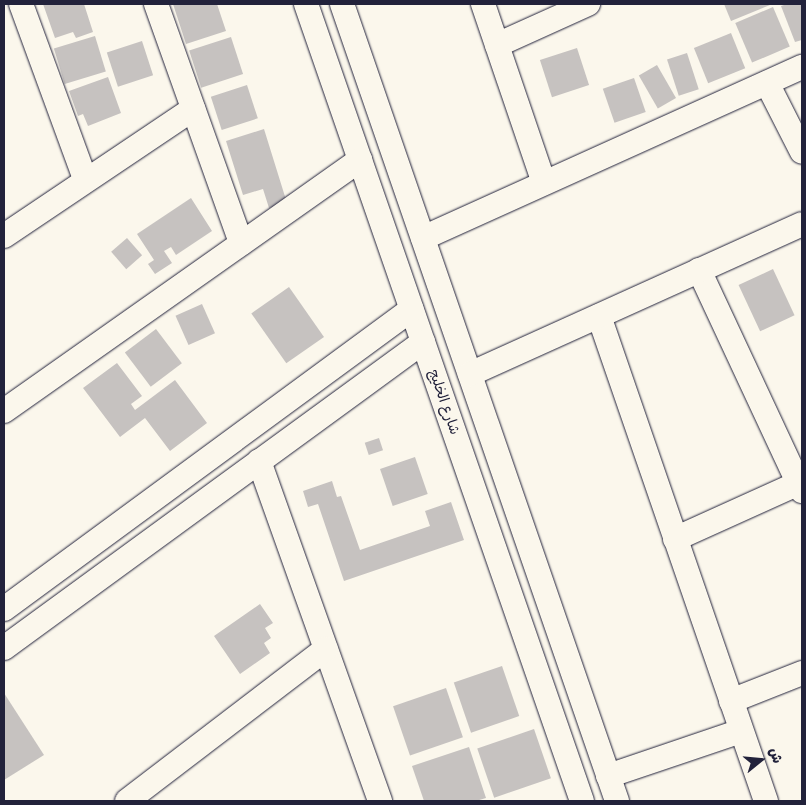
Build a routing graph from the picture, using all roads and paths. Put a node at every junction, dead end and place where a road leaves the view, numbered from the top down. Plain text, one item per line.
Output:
1 (21, 4) edge
2 (156, 4) edge
3 (306, 4) edge
4 (342, 4) edge
5 (483, 4) edge
6 (588, 4) edge
7 (497, 45) junction
8 (802, 67) edge
9 (767, 83) junction
10 (193, 109) junction
11 (802, 152) edge
12 (360, 160) junction
13 (85, 179) junction
14 (544, 183) junction
15 (802, 224) edge
16 (4, 236) edge
17 (422, 238) junction
18 (241, 244) junction
19 (699, 270) junction
20 (412, 309) junction
21 (599, 316) junction
22 (423, 342) junction
23 (470, 374) junction
24 (4, 411) edge
25 (259, 461) junction
26 (800, 487) edge
27 (675, 539) junction
28 (4, 609) edge
29 (4, 648) edge
30 (326, 649) junction
31 (802, 673) edge
32 (731, 701) junction
33 (741, 731) junction
34 (608, 776) junction
35 (127, 801) edge
36 (380, 801) edge
37 (582, 801) edge
38 (617, 801) edge
39 (766, 801) edge

1 - 13 street
2 - 10 street
3 - 12 street, شارع الخليج
4 - 17 street
5 - 7 street
6 - 7 street
7 - 14 street
8 - 9 street
9 - 11 street
9 - 14 street
10 - 13 street
10 - 18 street
12 - 18 street
12 - 20 street, شارع الخليج
13 - 16 street
14 - 17 street
15 - 19 street
17 - 23 street
18 - 24 street
19 - 21 street
19 - 26 street
20 - 22 street, شارع الخليج
20 - 28 street
21 - 23 street
21 - 27 street
22 - 25 street
22 - 37 street, شارع الخليج
23 - 34 street
25 - 29 street
25 - 30 street
26 - 27 street
27 - 32 street
30 - 35 street
30 - 36 street
31 - 32 street
32 - 33 street
33 - 34 street
33 - 39 street
34 - 38 street

